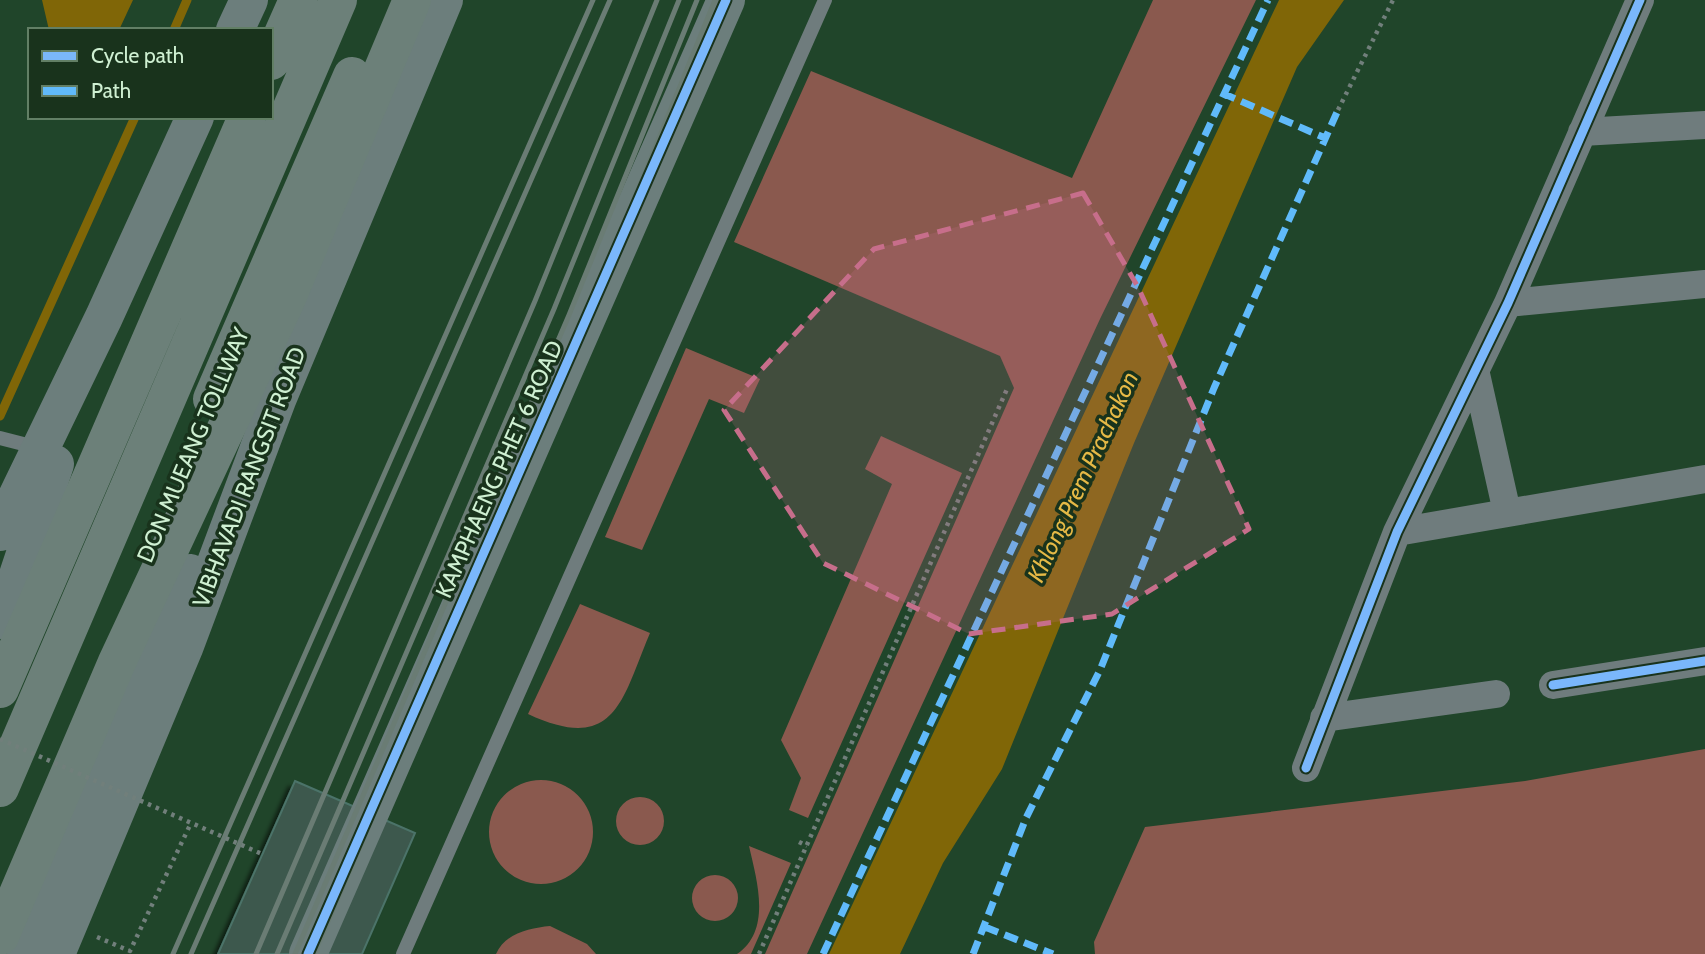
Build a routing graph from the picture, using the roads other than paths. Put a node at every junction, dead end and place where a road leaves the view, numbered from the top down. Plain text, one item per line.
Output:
1 (248, 0) edge
2 (298, 0) edge
3 (338, 0) edge
4 (385, 0) edge
5 (412, 0) edge
6 (444, 0) edge
7 (726, 0) edge
8 (825, 0) edge
9 (1640, 0) edge
10 (236, 28) edge
11 (273, 56) edge
12 (194, 119) edge
13 (246, 119) edge
14 (1705, 125) edge
15 (1582, 132) junction
16 (1705, 284) edge
17 (1508, 303) junction
18 (104, 317) junction
19 (1476, 373) junction
20 (277, 400) junction
21 (0, 438) edge
22 (41, 448) junction
23 (1705, 479) edge
24 (1507, 513) junction
25 (0, 532) edge
26 (1397, 532) junction
27 (6, 607) edge
28 (1705, 662) edge
29 (1553, 685) dead end
30 (0, 689) edge
31 (1496, 694) dead end
32 (1324, 718) junction
33 (1306, 768) dead end
34 (0, 788) edge
35 (0, 889) edge
36 (0, 936) edge
37 (62, 939) edge
38 (26, 954) edge
39 (308, 954) edge
40 (403, 954) edge

1 - 10 main road
2 - 11 highway
3 - 34 highway, DON MUEANG TOLLWAY
4 - 35 highway, DON MUEANG TOLLWAY
5 - 36 highway, VIBHAVADI RANGSIT ROAD
6 - 20 main road, VIBHAVADI RANGSIT ROAD
7 - 39 main road, KAMPHAENG PHET 6 ROAD
8 - 40 lane
9 - 15 street
12 - 18 main road
13 - 30 highway
14 - 15 street
15 - 17 street
16 - 17 street
17 - 19 street
18 - 22 main road
18 - 27 main road
19 - 24 street
19 - 26 street
20 - 37 main road, VIBHAVADI RANGSIT ROAD
20 - 38 main road
21 - 22 lane
22 - 25 main road
23 - 24 street
24 - 26 street
26 - 32 street
28 - 29 street
31 - 32 street
32 - 33 street

